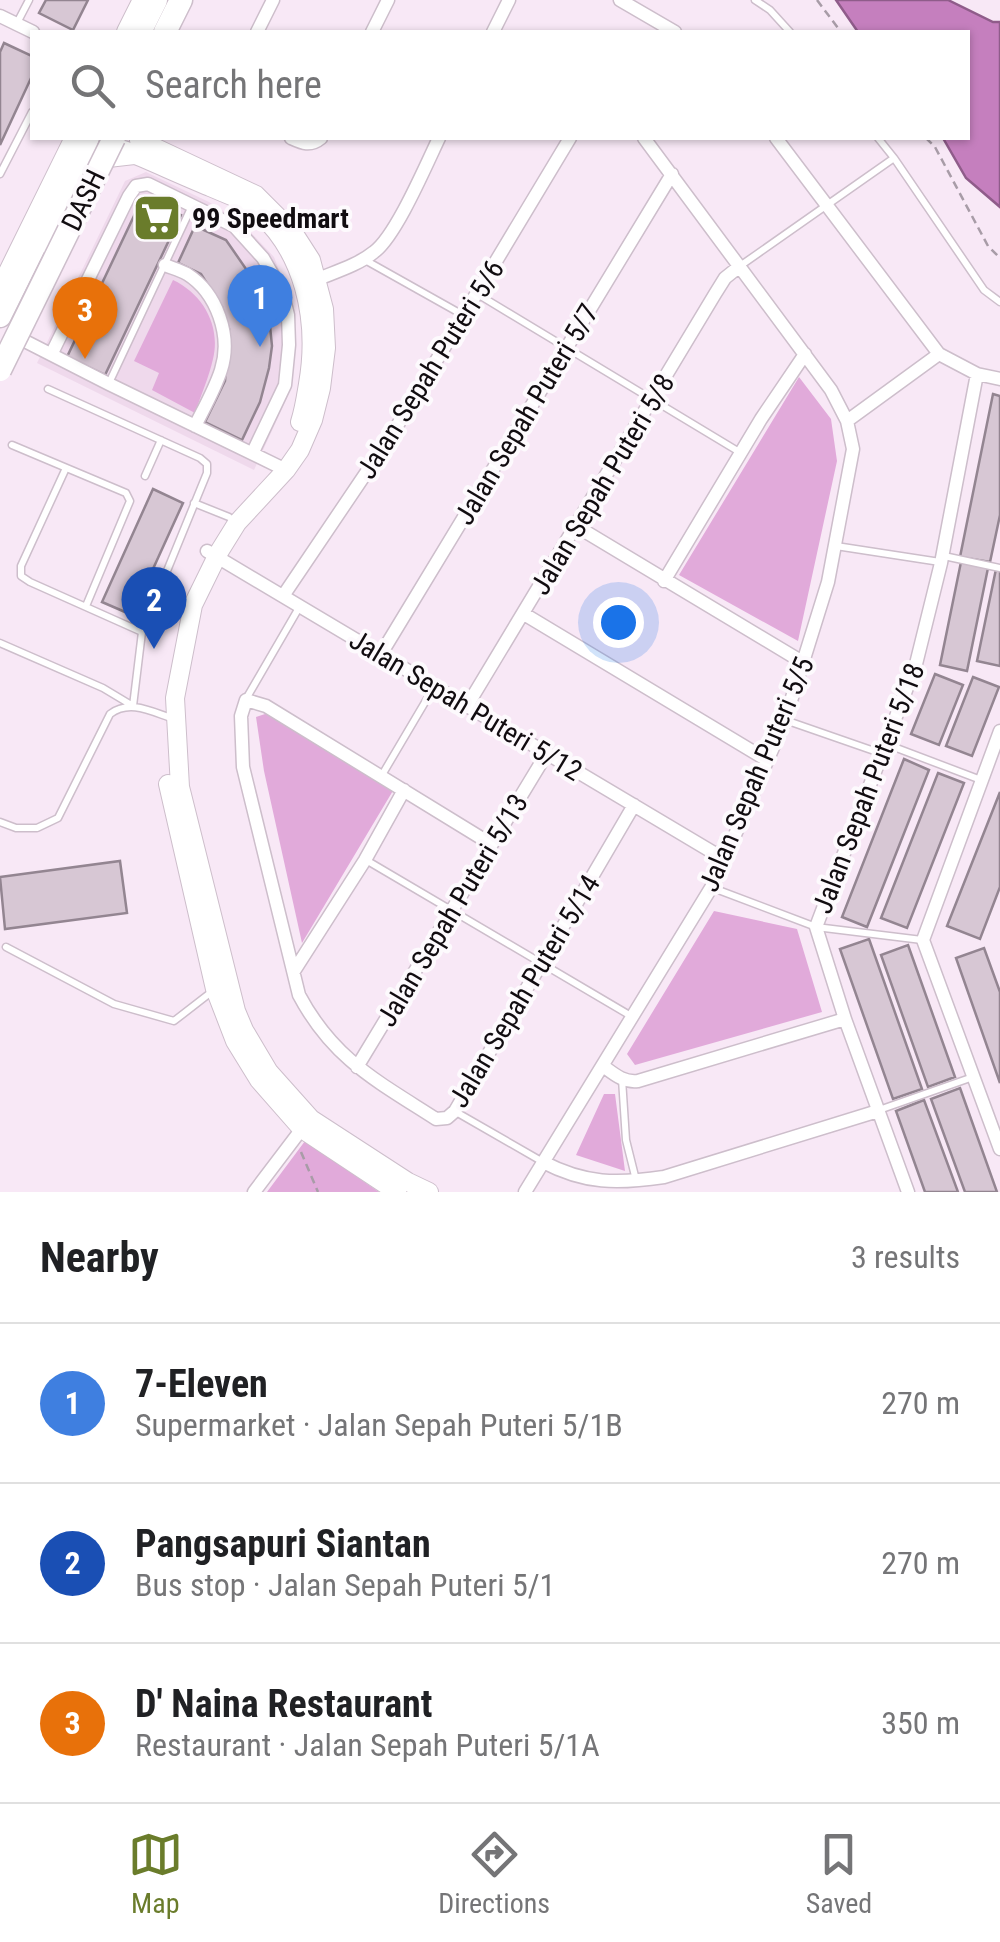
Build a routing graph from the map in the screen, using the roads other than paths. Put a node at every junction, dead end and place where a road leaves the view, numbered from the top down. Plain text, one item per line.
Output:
1 (28, 0) edge
2 (170, 0) edge
3 (181, 0) edge
4 (273, 0) edge
5 (388, 0) edge
6 (509, 0) edge
7 (620, 0) edge
8 (755, 0) edge
9 (637, 4) edge
10 (5, 21) edge
11 (151, 21) edge
12 (258, 30) edge
13 (373, 30) edge
14 (494, 30) edge
15 (671, 30) edge
16 (788, 30) edge
17 (30, 31) edge
18 (30, 116) edge
19 (74, 140) edge
20 (90, 140) edge
21 (98, 140) edge
22 (98, 140) edge
23 (98, 140) edge
24 (438, 140) edge
25 (569, 140) edge
26 (646, 140) edge
27 (777, 140) edge
28 (880, 140) edge
29 (139, 143) edge
30 (894, 158) junction
31 (0, 174) edge
32 (672, 174) junction
33 (826, 205) junction
34 (192, 206) junction
35 (64, 214) junction
36 (363, 259) junction
37 (165, 265) junction
38 (740, 266) junction
39 (310, 282) junction
40 (0, 293) edge
41 (478, 294) junction
42 (1000, 302) edge
43 (464, 316) junction
44 (4, 324) edge
45 (566, 348) junction
46 (52, 353) junction
47 (0, 354) edge
48 (805, 354) junction
49 (938, 354) junction
50 (0, 370) edge
51 (977, 374) junction
52 (1000, 379) edge
53 (109, 384) junction
54 (48, 389) dead end
55 (652, 400) junction
56 (847, 421) junction
57 (195, 426) junction
58 (160, 440) junction
59 (12, 445) dead end
60 (253, 452) junction
61 (740, 453) junction
62 (282, 467) junction
63 (66, 468) junction
64 (144, 476) dead end
65 (194, 503) junction
66 (228, 516) junction
67 (576, 526) junction
68 (836, 546) junction
69 (212, 554) junction
70 (942, 559) junction
71 (1000, 568) edge
72 (664, 581) junction
73 (283, 596) junction
74 (86, 606) junction
75 (300, 606) junction
76 (524, 614) junction
77 (142, 632) junction
78 (0, 643) edge
79 (381, 654) junction
80 (804, 663) junction
81 (435, 686) junction
82 (246, 700) junction
83 (133, 706) junction
84 (467, 706) junction
85 (170, 717) junction
86 (785, 720) junction
87 (1000, 731) edge
88 (883, 749) junction
89 (546, 753) junction
90 (767, 760) junction
91 (382, 776) junction
92 (981, 780) junction
93 (404, 790) junction
94 (634, 805) junction
95 (0, 822) edge
96 (492, 844) junction
97 (724, 859) junction
98 (365, 860) junction
99 (712, 887) junction
100 (452, 910) junction
101 (816, 927) junction
102 (923, 940) junction
103 (6, 947) dead end
104 (542, 962) junction
105 (294, 971) junction
106 (215, 989) junction
107 (632, 1017) junction
108 (845, 1019) junction
109 (603, 1066) junction
110 (357, 1067) junction
111 (972, 1077) junction
112 (622, 1079) junction
113 (878, 1111) junction
114 (455, 1112) junction
115 (303, 1128) junction
116 (1000, 1148) edge
117 (543, 1162) junction
118 (637, 1181) junction
119 (254, 1192) edge
120 (397, 1192) edge
121 (429, 1192) edge
122 (525, 1192) edge
123 (908, 1192) edge

1 - 10 lane
2 - 11 main road
3 - 11 highway
4 - 12 street
5 - 13 street
6 - 14 street
7 - 9 street
8 - 16 lane
9 - 15 street
10 - 17 street
18 - 31 lane
19 - 40 main road
20 - 40 main road
21 - 35 main road
22 - 44 highway, DASH
23 - 50 highway, DASH, bridge
24 - 36 street
25 - 41 street, Jalan Sepah Puteri 5/6
26 - 32 street, Jalan Sepah Puteri 5/5
27 - 33 street
28 - 30 lane
29 - 35 main road
29 - 39 street
30 - 33 lane
30 - 42 lane
32 - 38 street, Jalan Sepah Puteri 5/5
32 - 45 street, Jalan Sepah Puteri 5/7
33 - 38 lane
33 - 49 street
34 - 37 lane
34 - 46 street
34 - 60 street
35 - 44 main road
36 - 39 street
36 - 43 lane
37 - 53 lane
37 - 57 street
38 - 48 street, Jalan Sepah Puteri 5/5
38 - 55 street, Jalan Sepah Puteri 5/8
39 - 62 street
41 - 43 street, Jalan Sepah Puteri 5/6
41 - 45 lane
43 - 73 street, Jalan Sepah Puteri 5/6
44 - 46 street
44 - 47 main road
45 - 55 lane
45 - 79 street, Jalan Sepah Puteri 5/7
46 - 53 street
48 - 56 street, Jalan Sepah Puteri 5/5
48 - 61 street
49 - 51 street
49 - 56 street
51 - 52 street
51 - 70 street, Jalan Sepah Puteri 5/18
53 - 57 street
54 - 58 lane
55 - 61 lane
55 - 67 street, Jalan Sepah Puteri 5/8
56 - 68 street, Jalan Sepah Puteri 5/5
57 - 60 street
58 - 64 lane
58 - 65 lane
59 - 63 lane
60 - 62 street
61 - 72 street
62 - 66 street
62 - 69 street
63 - 74 lane
63 - 74 lane
65 - 66 lane
65 - 77 lane
66 - 69 street
67 - 72 street
67 - 76 street, Jalan Sepah Puteri 5/8
68 - 70 lane
68 - 80 street, Jalan Sepah Puteri 5/5
69 - 73 street, Jalan Sepah Puteri 5/12
69 - 85 street
70 - 71 lane
70 - 88 street, Jalan Sepah Puteri 5/18
72 - 80 street
73 - 75 street, Jalan Sepah Puteri 5/12
74 - 77 lane
75 - 79 street, Jalan Sepah Puteri 5/12
75 - 82 lane
76 - 84 street, Jalan Sepah Puteri 5/8
76 - 90 street
77 - 83 lane
78 - 83 lane
79 - 81 street, Jalan Sepah Puteri 5/12
80 - 86 street, Jalan Sepah Puteri 5/5
81 - 84 street, Jalan Sepah Puteri 5/12
81 - 91 lane
82 - 91 street
82 - 105 street, Jalan Sepah Puteri 5/14
83 - 85 lane
83 - 95 lane
84 - 89 street, Jalan Sepah Puteri 5/12
85 - 106 street
85 - 115 street
86 - 88 lane
86 - 90 street, Jalan Sepah Puteri 5/5
87 - 92 street
88 - 92 lane
88 - 101 street, Jalan Sepah Puteri 5/18
89 - 94 street, Jalan Sepah Puteri 5/12
89 - 96 street, Jalan Sepah Puteri 5/13
90 - 97 street, Jalan Sepah Puteri 5/5
91 - 93 street
92 - 102 street
93 - 96 street
93 - 98 street
94 - 97 street, Jalan Sepah Puteri 5/12
94 - 104 street, Jalan Sepah Puteri 5/14
96 - 100 street, Jalan Sepah Puteri 5/13
97 - 99 street, Jalan Sepah Puteri 5/5
98 - 100 lane
98 - 105 street
99 - 101 lane
99 - 107 street, Jalan Sepah Puteri 5/5
100 - 104 lane
100 - 110 street, Jalan Sepah Puteri 5/13
101 - 102 lane
101 - 108 street, Jalan Sepah Puteri 5/18
102 - 111 street
103 - 106 lane
104 - 107 lane
104 - 114 street, Jalan Sepah Puteri 5/14
105 - 110 street, Jalan Sepah Puteri 5/14
106 - 115 street
107 - 109 street, Jalan Sepah Puteri 5/5
108 - 112 street
108 - 113 street, Jalan Sepah Puteri 5/18
109 - 112 street
109 - 117 street, Jalan Sepah Puteri 5/5
110 - 114 street, Jalan Sepah Puteri 5/14
111 - 113 lane
111 - 116 street
112 - 118 lane
113 - 118 street
113 - 123 street, Jalan Sepah Puteri 5/18
114 - 117 lane
115 - 119 street
115 - 120 street
115 - 121 street
117 - 118 street
117 - 122 street, Jalan Sepah Puteri 5/5

